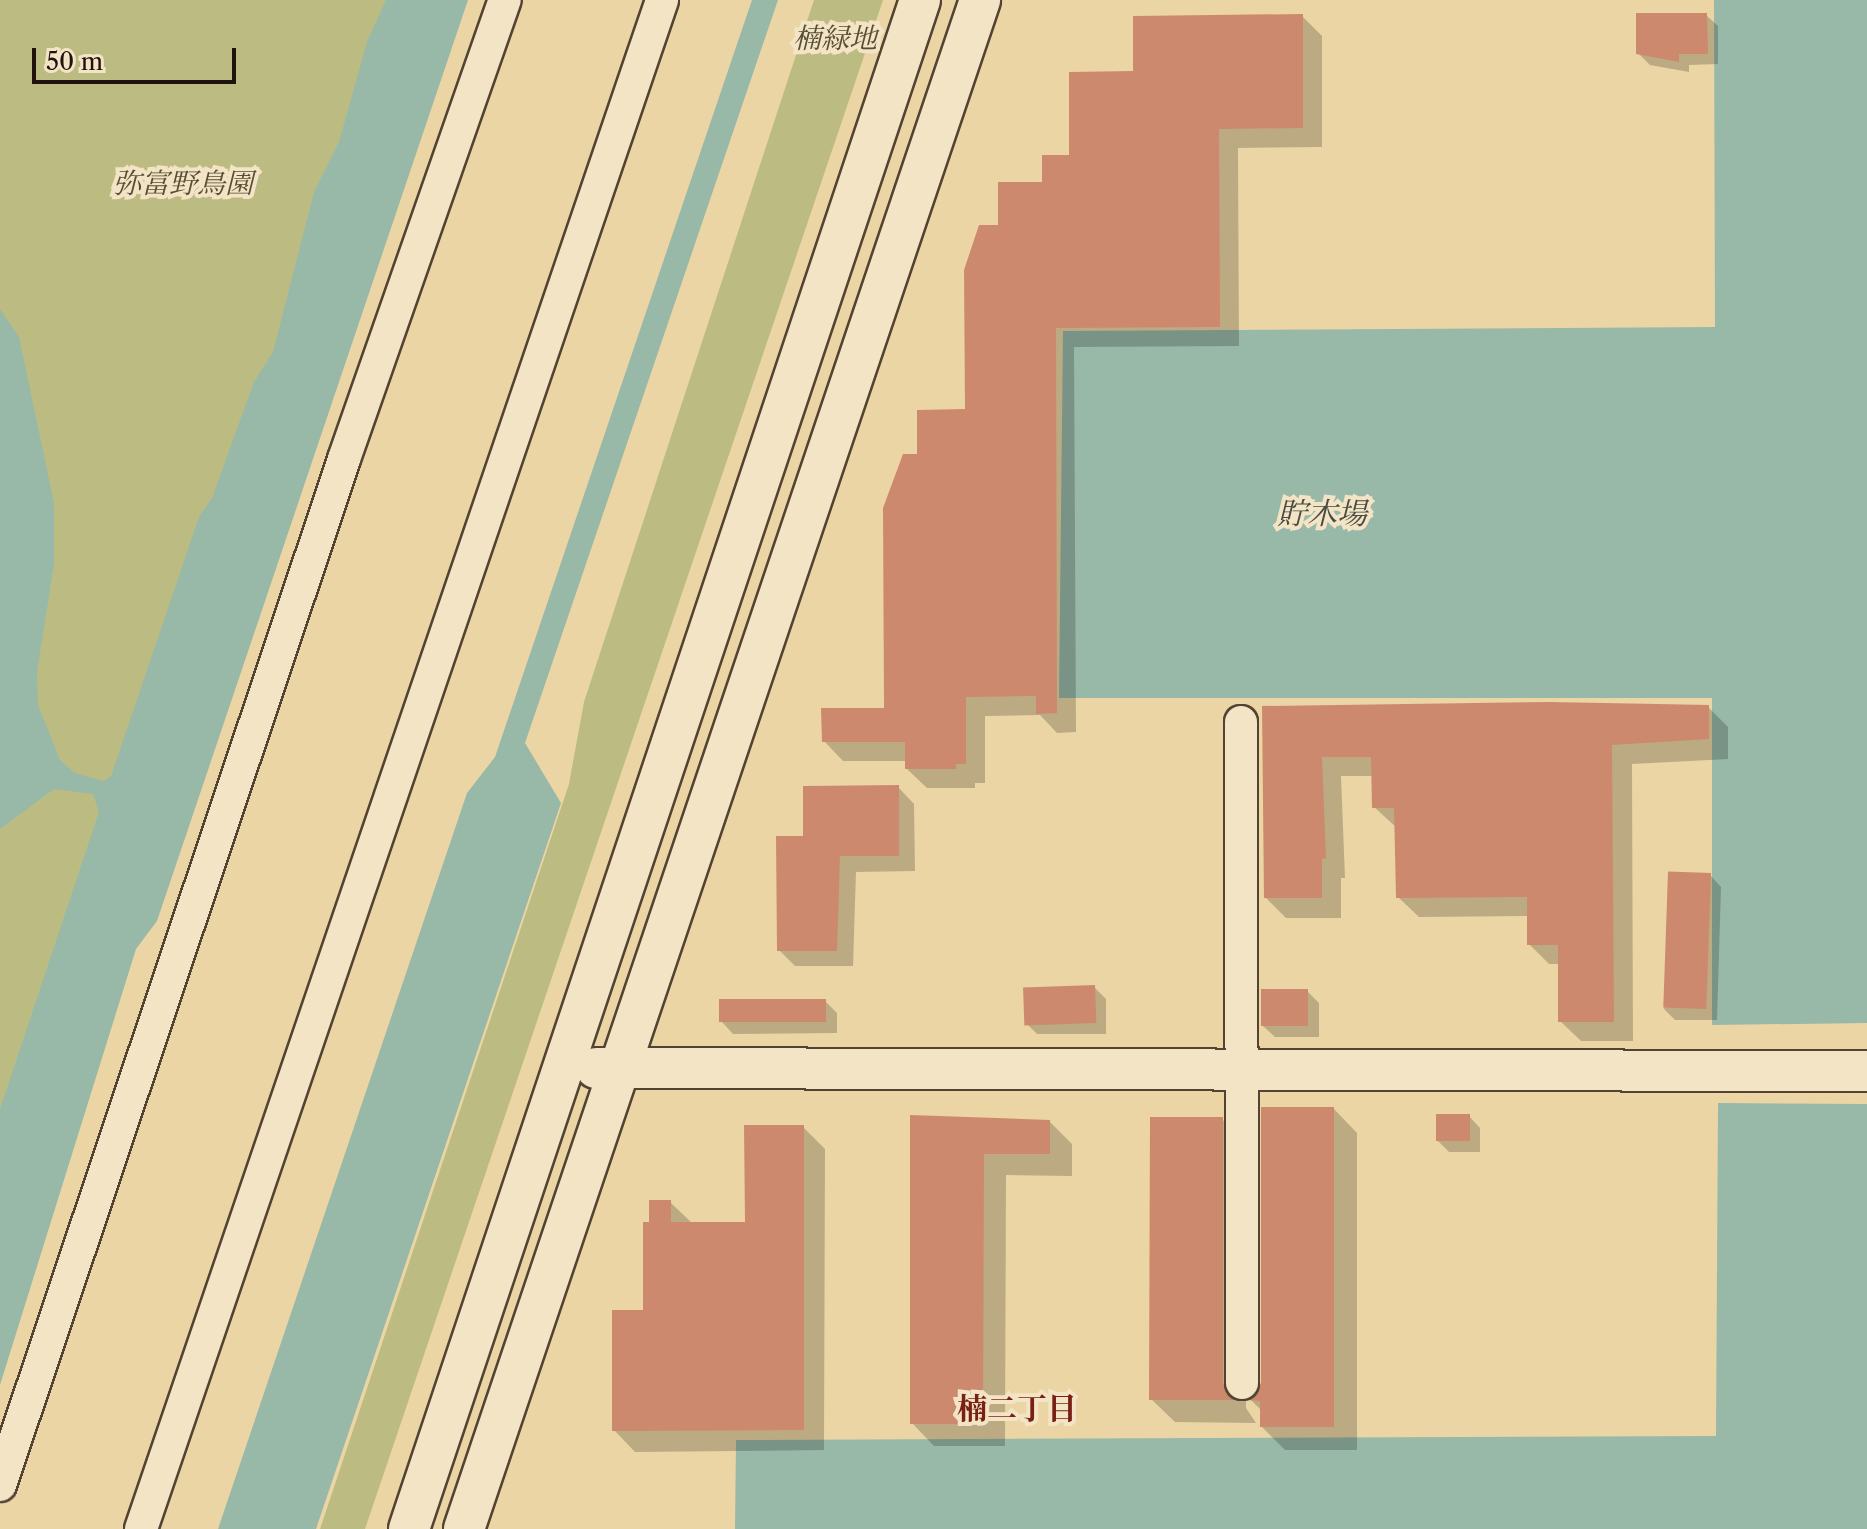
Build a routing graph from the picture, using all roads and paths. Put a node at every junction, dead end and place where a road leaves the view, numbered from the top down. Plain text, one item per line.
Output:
1 (505, 0) edge
2 (662, 0) edge
3 (920, 0) edge
4 (980, 0) edge
5 (1241, 722) dead end
6 (564, 1068) junction
7 (621, 1069) junction
8 (1242, 1070) junction
9 (1867, 1071) edge
10 (1242, 1383) dead end
11 (0, 1485) edge
12 (141, 1529) edge
13 (409, 1529) edge
14 (464, 1529) edge

1 - 11 street
2 - 12 street
3 - 6 street
4 - 7 street
5 - 8 street
6 - 7 street
6 - 13 street
7 - 8 street
7 - 14 street
8 - 9 street
8 - 10 street

